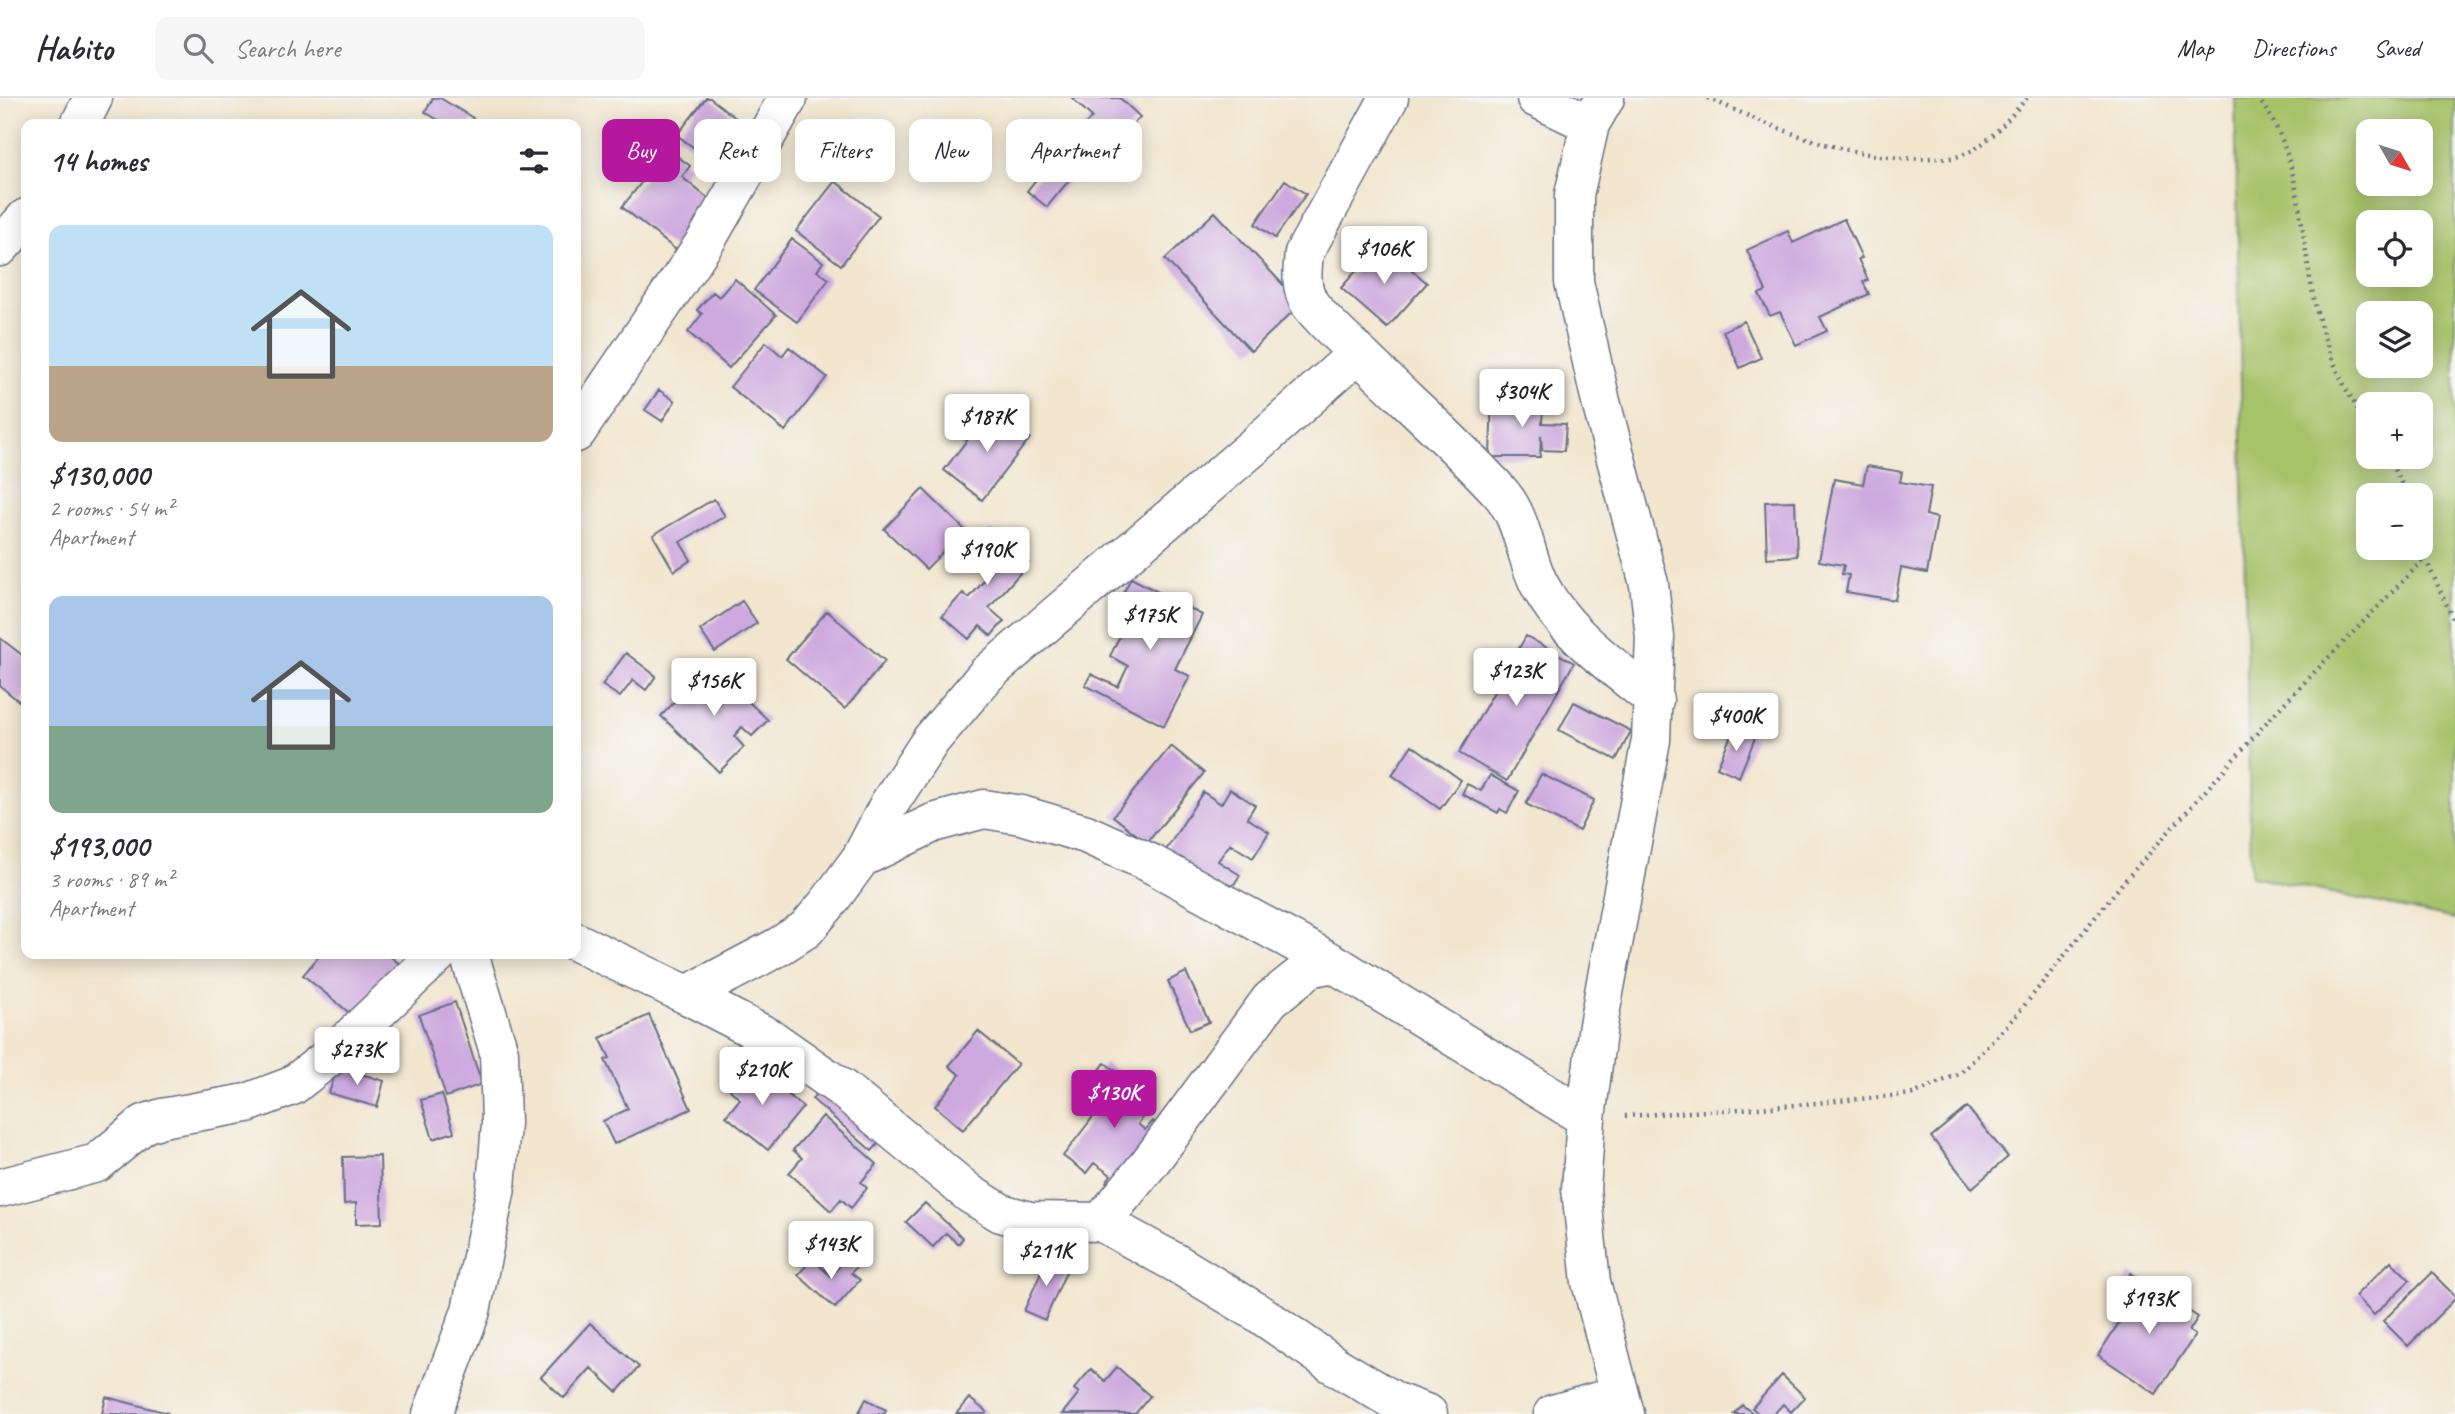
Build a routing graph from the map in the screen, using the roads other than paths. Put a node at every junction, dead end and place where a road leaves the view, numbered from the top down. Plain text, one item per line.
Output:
1 (93, 98) edge
2 (788, 98) edge
3 (1389, 98) edge
4 (1536, 98) edge
5 (1597, 111) edge
6 (82, 119) edge
7 (21, 224) edge
8 (0, 247) edge
9 (1357, 352) junction
10 (581, 426) edge
11 (1654, 700) junction
12 (861, 859) junction
13 (581, 944) edge
14 (433, 959) edge
15 (471, 959) edge
16 (1333, 963) junction
17 (687, 995) junction
18 (1586, 1118) junction
19 (0, 1188) edge
20 (1101, 1222) junction
21 (1623, 1404) edge
22 (432, 1414) edge
23 (1428, 1414) edge
24 (1553, 1414) edge

1 - 6 street
2 - 10 street
3 - 9 street
4 - 5 street
5 - 11 street
7 - 8 street
9 - 11 street
9 - 12 street
11 - 18 street
12 - 16 street
12 - 17 street
13 - 17 street
14 - 19 street
15 - 22 street
16 - 18 street
16 - 20 street
17 - 20 street
18 - 21 street
20 - 23 street
21 - 24 street

